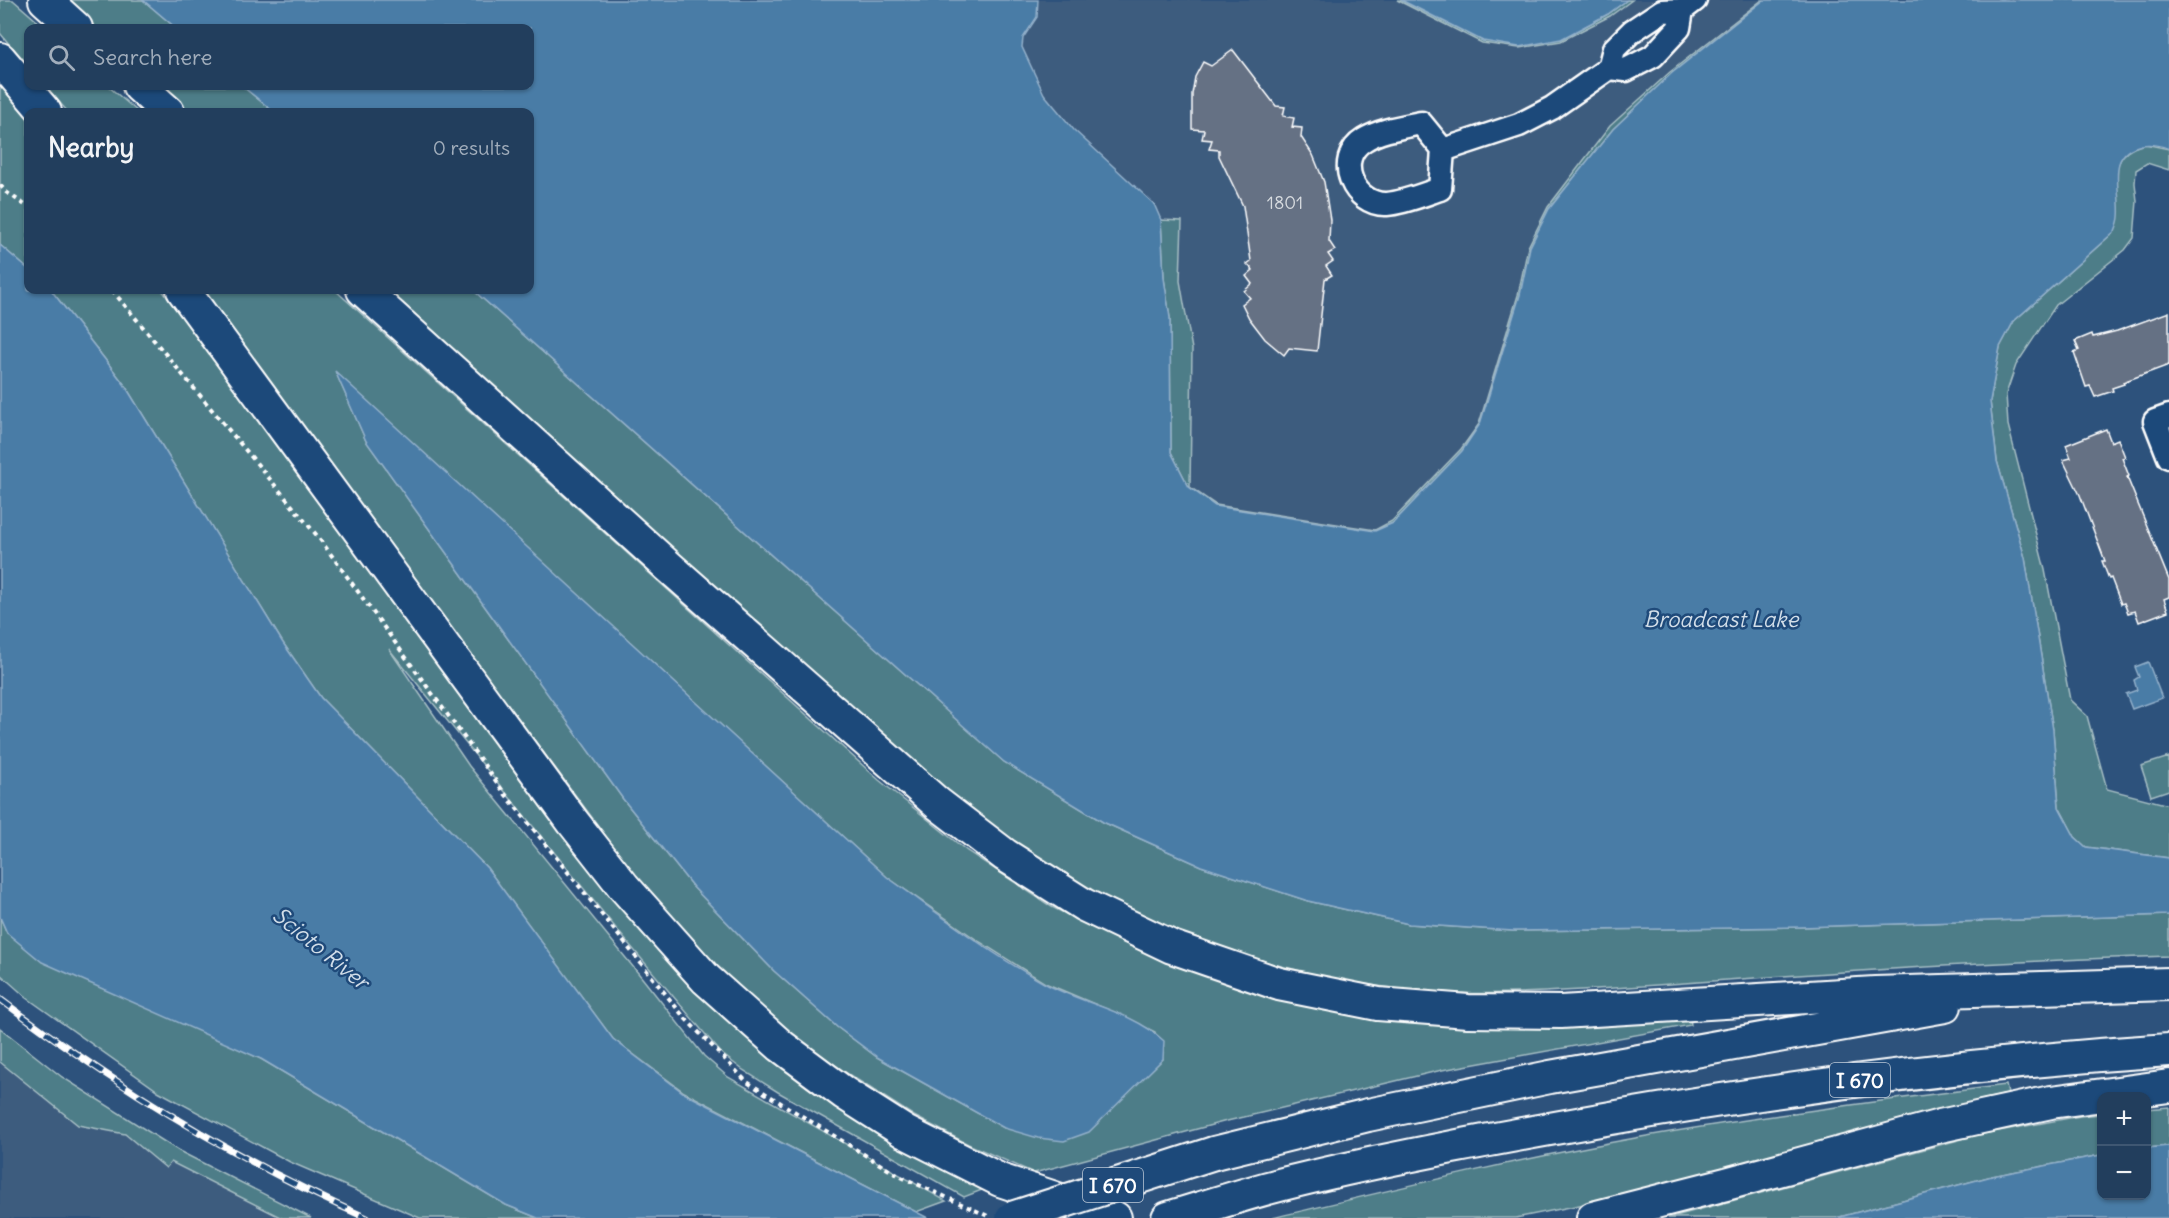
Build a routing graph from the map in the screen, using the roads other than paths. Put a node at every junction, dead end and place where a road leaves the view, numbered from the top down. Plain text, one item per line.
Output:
1 (45, 0) edge
2 (1688, 5) edge
3 (72, 24) edge
4 (0, 60) edge
5 (1609, 68) junction
6 (24, 88) edge
7 (26, 90) edge
8 (143, 90) edge
9 (42, 108) edge
10 (164, 108) edge
11 (1443, 150) dead end
12 (186, 294) edge
13 (367, 294) edge
14 (2162, 419) edge
15 (2169, 457) edge
16 (2169, 984) edge
17 (2042, 988) junction
18 (2169, 1050) edge
19 (2169, 1086) edge
20 (1012, 1218) edge
21 (1115, 1218) edge
22 (1168, 1218) edge
23 (1593, 1218) edge

1 - 3 highway
2 - 5 street
2 - 5 street
4 - 6 highway
5 - 11 street
7 - 9 highway
8 - 10 highway
12 - 21 highway
13 - 17 highway
14 - 15 street
16 - 17 highway, I 670
17 - 20 highway, I 670, bridge
18 - 22 highway, I 670
19 - 23 highway

